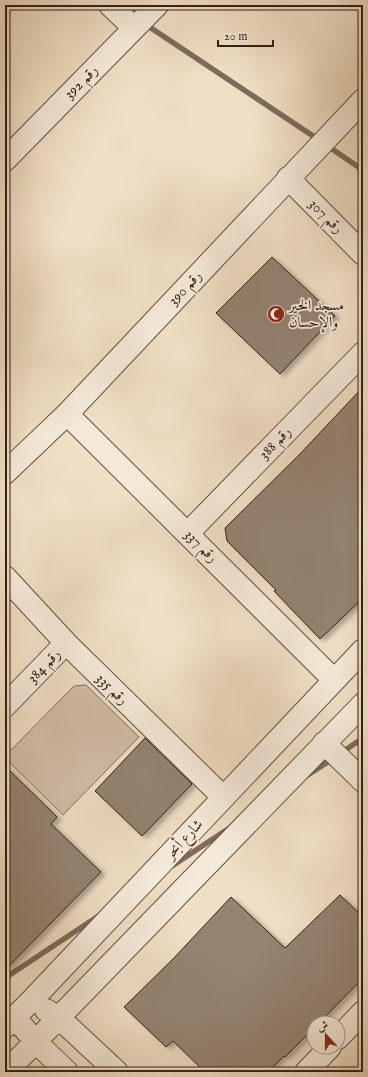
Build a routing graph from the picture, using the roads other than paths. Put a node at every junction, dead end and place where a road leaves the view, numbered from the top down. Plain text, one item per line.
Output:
1 (110, 5) edge
2 (157, 5) edge
3 (134, 28) junction
4 (363, 100) edge
5 (5, 160) edge
6 (288, 178) junction
7 (363, 254) edge
8 (363, 353) edge
9 (67, 414) junction
10 (5, 473) edge
11 (188, 533) junction
12 (5, 577) edge
13 (66, 643) junction
14 (363, 650) edge
15 (334, 680) junction
16 (363, 704) edge
17 (5, 706) edge
18 (324, 743) junction
19 (363, 781) edge
20 (223, 797) junction
21 (31, 1001) junction
22 (363, 1012) edge
23 (58, 1017) junction
24 (10, 1022) edge
25 (346, 1030) edge
26 (36, 1042) junction
27 (322, 1055) edge
28 (6, 1072) edge
29 (67, 1072) edge
30 (117, 1072) edge
31 (306, 1072) edge

1 - 3 street
2 - 3 street, رقم 392
3 - 5 street, رقم 392
4 - 6 street, رقم 390
6 - 7 street, رقم 307
6 - 9 street, رقم 390
8 - 11 street, رقم 388
9 - 10 street, رقم 390
9 - 11 street, رقم 337
11 - 15 street, رقم 337
12 - 13 street, رقم 335
13 - 17 street, رقم 384
13 - 20 street, رقم 335
14 - 15 street, شارع أبحر
15 - 20 street, شارع أبحر
16 - 18 street
18 - 19 street
18 - 23 street
20 - 21 street, شارع أبحر
21 - 23 street
21 - 24 street, شارع أبحر
22 - 25 street
23 - 26 street
23 - 30 street
24 - 26 street
26 - 28 street
26 - 29 street
27 - 31 street

